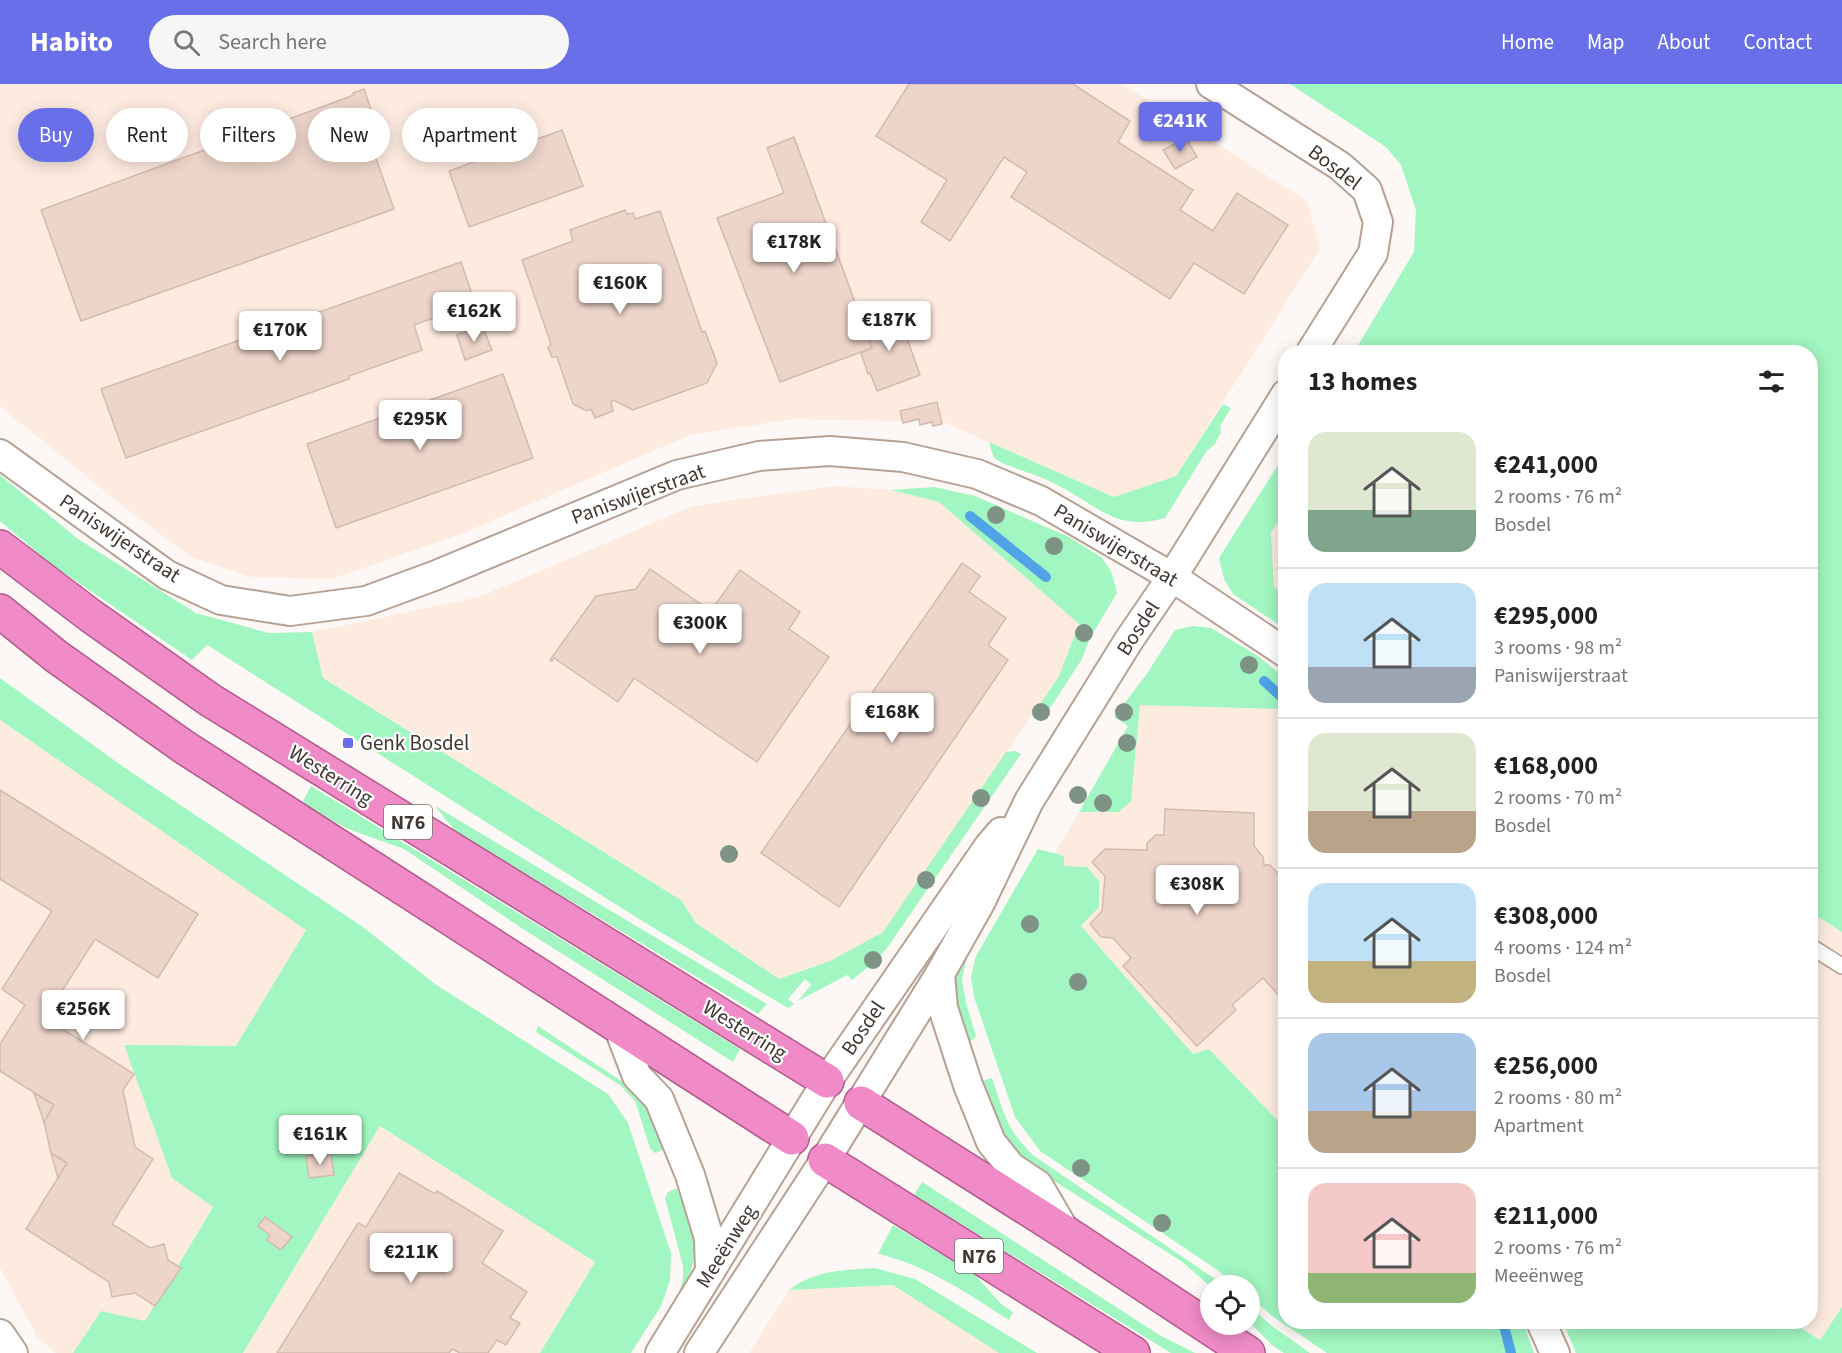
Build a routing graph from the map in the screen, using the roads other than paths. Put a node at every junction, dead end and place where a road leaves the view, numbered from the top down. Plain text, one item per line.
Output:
1 (1211, 84) edge
2 (1315, 345) edge
3 (1278, 406) edge
4 (0, 454) edge
5 (0, 547) edge
6 (1172, 577) junction
7 (0, 611) edge
8 (1278, 647) edge
9 (1029, 801) junction
10 (1818, 951) edge
11 (1842, 966) edge
12 (940, 974) junction
13 (618, 1026) junction
14 (827, 1081) junction
15 (861, 1102) junction
16 (792, 1138) junction
17 (825, 1160) junction
18 (1066, 1233) junction
19 (710, 1271) junction
20 (1544, 1329) edge
21 (660, 1353) edge
22 (699, 1353) edge
23 (1133, 1353) edge
24 (1248, 1353) edge
25 (1555, 1353) edge

1 - 2 street, Bosdel
3 - 6 street, Bosdel
4 - 6 street, Paniswijerstraat
5 - 14 highway, Westerring / N76
6 - 8 street, Paniswijerstraat
6 - 9 street, Bosdel
7 - 13 highway, N76
9 - 12 street, Bosdel
9 - 14 street, Bosdel
10 - 11 lane
12 - 15 street, Bosdel
12 - 18 street
13 - 16 highway, N76
13 - 19 street
14 - 16 street, Bosdel
15 - 17 street, Bosdel
15 - 18 highway
16 - 19 street, Meeënweg
17 - 22 street, Meeënweg
17 - 23 highway, N76
18 - 24 highway
19 - 21 street, Meeënweg
20 - 25 street

